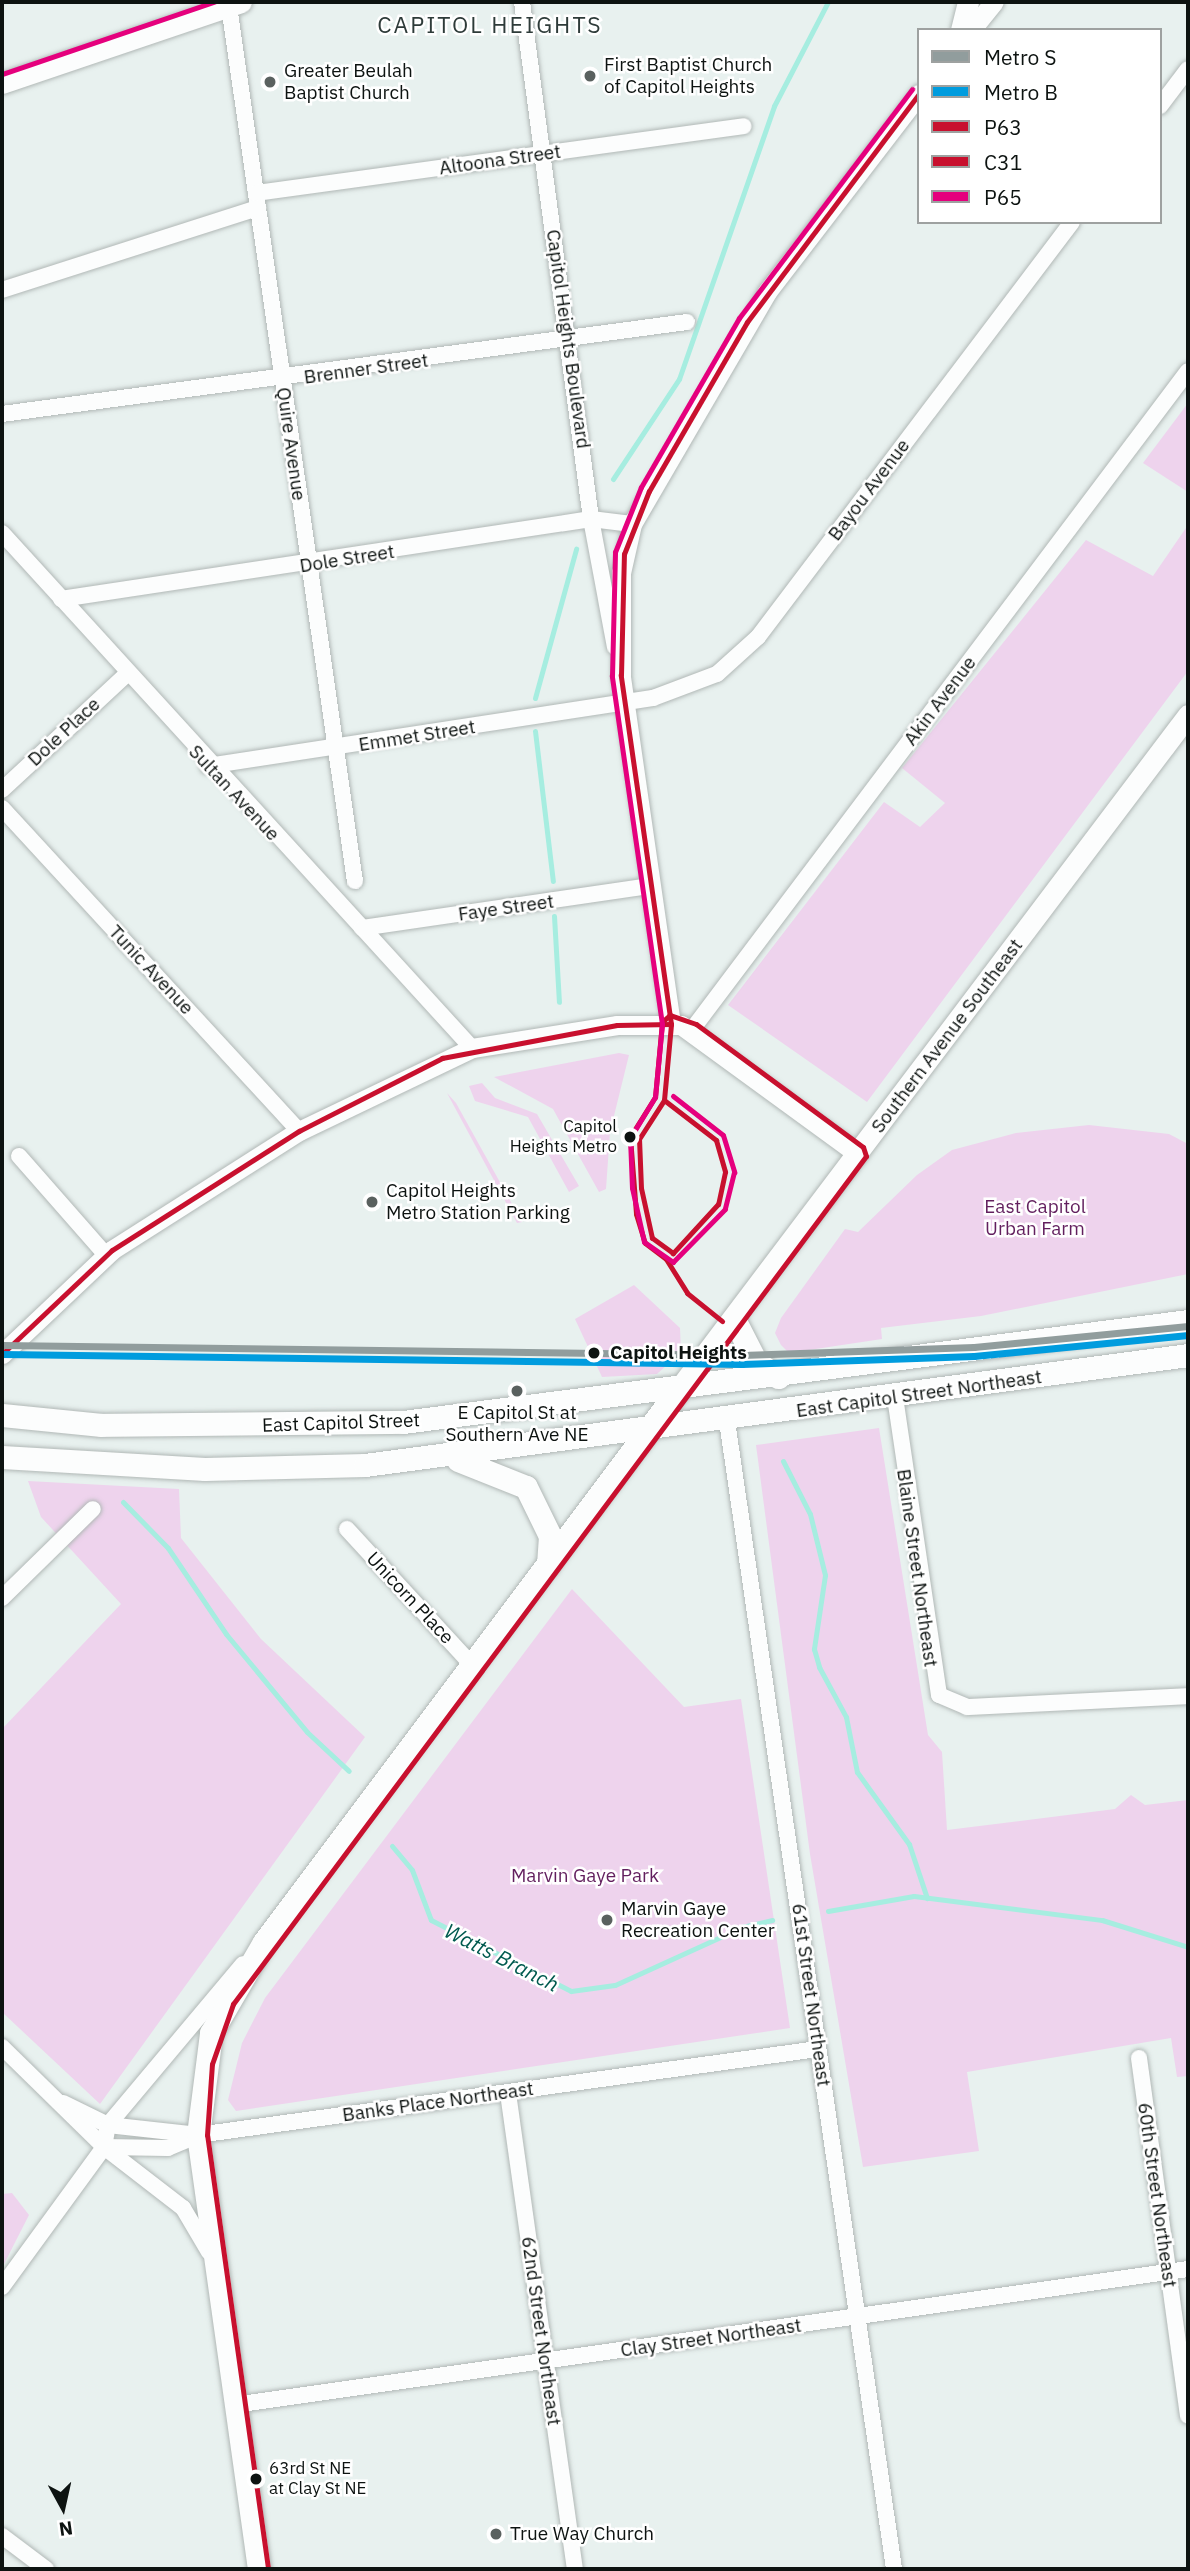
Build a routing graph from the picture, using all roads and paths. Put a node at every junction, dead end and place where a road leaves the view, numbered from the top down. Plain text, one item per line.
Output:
1 (522, 2) edge
2 (968, 2) edge
3 (994, 2) edge
4 (235, 4) edge
5 (962, 28) edge
6 (973, 28) edge
7 (1188, 69) edge
8 (2, 83) edge
9 (917, 97) edge
10 (1162, 103) edge
11 (743, 126) dead end
12 (543, 154) junction
13 (257, 201) junction
14 (1070, 224) edge
15 (2, 290) edge
16 (687, 322) dead end
17 (570, 339) junction
18 (1188, 372) edge
19 (282, 381) junction
20 (2, 414) edge
21 (592, 519) junction
22 (632, 524) junction
23 (2, 533) edge
24 (308, 566) junction
25 (61, 599) junction
26 (127, 674) junction
27 (621, 675) junction
28 (625, 702) junction
29 (1188, 715) edge
30 (333, 749) junction
31 (208, 766) junction
32 (2, 790) edge
33 (2, 808) edge
34 (355, 881) dead end
35 (651, 886) junction
36 (362, 928) junction
37 (671, 1024) junction
38 (691, 1031) junction
39 (472, 1048) junction
40 (299, 1131) junction
41 (858, 1154) junction
42 (19, 1156) dead end
43 (106, 1255) junction
44 (734, 1320) junction
45 (1188, 1321) edge
46 (2, 1354) edge
47 (1188, 1355) edge
48 (778, 1377) junction
49 (678, 1390) junction
50 (895, 1397) junction
51 (2, 1415) edge
52 (727, 1421) junction
53 (650, 1429) junction
54 (2, 1457) edge
55 (448, 1457) junction
56 (93, 1509) dead end
57 (347, 1529) dead end
58 (548, 1566) junction
59 (2, 1598) edge
60 (473, 1666) junction
61 (1188, 1696) edge
62 (264, 1942) junction
63 (2, 2047) edge
64 (818, 2049) junction
65 (1139, 2058) dead end
66 (508, 2093) junction
67 (63, 2103) junction
68 (108, 2125) junction
69 (198, 2135) junction
70 (104, 2147) junction
71 (1188, 2269) edge
72 (216, 2271) junction
73 (1167, 2272) junction
74 (2, 2287) edge
75 (857, 2318) junction
76 (545, 2360) junction
77 (234, 2405) junction
78 (1188, 2416) edge
79 (251, 2532) junction
80 (2, 2536) edge
81 (46, 2569) edge
82 (253, 2569) edge
83 (259, 2569) edge
84 (575, 2569) edge
85 (894, 2569) edge

1 - 12 street, Capitol Heights Boulevard
2 - 5 main road
3 - 6 street
4 - 8 main road
4 - 13 street, Quire Avenue
7 - 10 street
9 - 22 street
11 - 12 street, Altoona Street
12 - 13 street, Altoona Street
12 - 17 street, Capitol Heights Boulevard
13 - 15 street, Altoona Street
13 - 19 street, Quire Avenue
14 - 28 street, Bayou Avenue
16 - 17 street, Brenner Street
17 - 19 street, Brenner Street
17 - 21 street, Capitol Heights Boulevard
18 - 38 street, Akin Avenue
19 - 20 street, Brenner Street
19 - 24 street, Quire Avenue
21 - 22 street, Dole Street
21 - 24 street, Dole Street
21 - 27 street, Capitol Heights Boulevard
22 - 27 street
23 - 25 street, Sultan Avenue
24 - 25 street, Dole Street
24 - 30 street, Quire Avenue
25 - 26 street, Sultan Avenue
26 - 31 street, Sultan Avenue
26 - 32 street, Dole Place
27 - 28 street
28 - 30 street, Emmet Street
28 - 35 street
29 - 41 main road, Southern Avenue Southeast
30 - 31 street, Emmet Street
30 - 34 street, Quire Avenue
31 - 36 street, Sultan Avenue
33 - 40 street, Tunic Avenue
35 - 36 street, Faye Street
35 - 37 street
36 - 39 street, Sultan Avenue
37 - 38 street
37 - 39 street
38 - 41 street
39 - 40 street
40 - 43 street
41 - 44 main road, Southern Avenue Southeast
42 - 43 street
43 - 46 street
44 - 48 main road
44 - 49 main road, Southern Avenue Southeast
45 - 48 main road, East Capitol Street
47 - 50 main road, East Capitol Street Northeast
48 - 49 main road, East Capitol Street
49 - 51 main road, East Capitol Street
49 - 53 main road
50 - 52 main road, East Capitol Street Northeast
50 - 61 street, Blaine Street Northeast
52 - 53 main road, East Capitol Street Northeast
52 - 64 street, 61st Street Northeast
53 - 55 main road, East Capitol Street
53 - 58 main road
54 - 55 main road, East Capitol Street
55 - 58 main road
56 - 59 street
57 - 60 street, Unicorn Place
58 - 60 main road
60 - 62 main road
62 - 68 street
62 - 69 main road
63 - 67 street
64 - 66 street, Banks Place Northeast
64 - 75 street, 61st Street Northeast
65 - 73 street, 60th Street Northeast
66 - 69 street, Banks Place Northeast
66 - 76 street, 62nd Street Northeast
67 - 68 street, Banks Place Northeast
67 - 70 street
68 - 69 street, Banks Place Northeast
68 - 70 street
69 - 70 street
69 - 72 main road
70 - 72 street
70 - 74 street
71 - 73 street, Clay Street Northeast
72 - 77 main road
73 - 75 street, Clay Street Northeast
73 - 78 street, 60th Street Northeast
75 - 76 street, Clay Street Northeast
75 - 85 street, 61st Street Northeast
76 - 77 street, Clay Street Northeast
76 - 84 street, 62nd Street Northeast
77 - 79 main road
79 - 82 main road
79 - 83 main road
80 - 81 street

